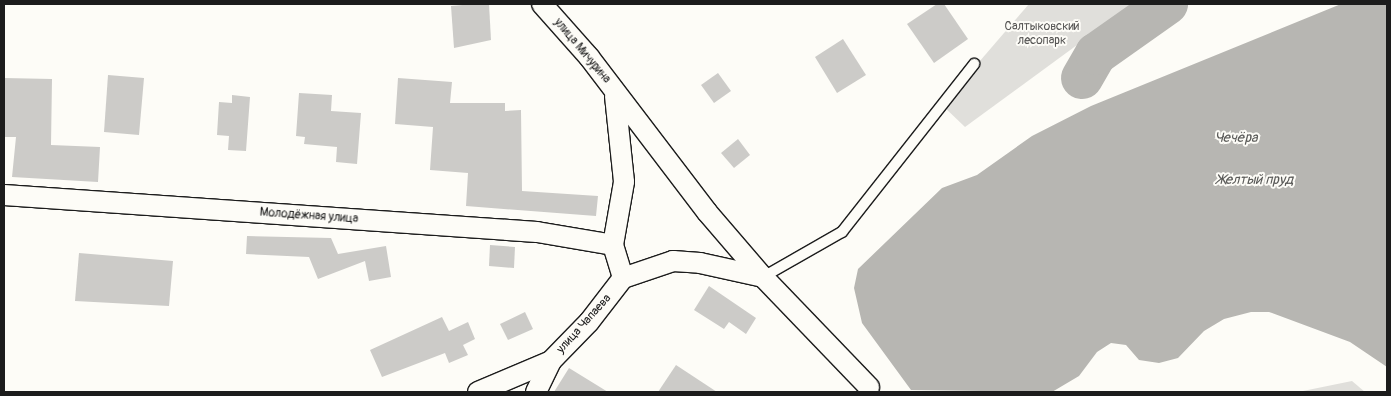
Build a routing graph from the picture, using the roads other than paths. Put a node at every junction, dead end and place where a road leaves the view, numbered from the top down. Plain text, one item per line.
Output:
1 (542, 4) edge
2 (974, 64) dead end
3 (614, 90) junction
4 (4, 195) edge
5 (613, 245) junction
6 (623, 278) junction
7 (763, 278) junction
8 (551, 360) junction
9 (869, 387) dead end
10 (478, 392) edge
11 (536, 392) edge

1 - 3 street, улица Мичурина
2 - 7 lane
3 - 5 street, улица Мичурина
3 - 7 street
4 - 5 street, Молодёжная улица
5 - 6 street, улица Мичурина
6 - 7 street
6 - 8 street, улица Чапаева
7 - 9 street
8 - 10 street
8 - 11 street, улица Чапаева

